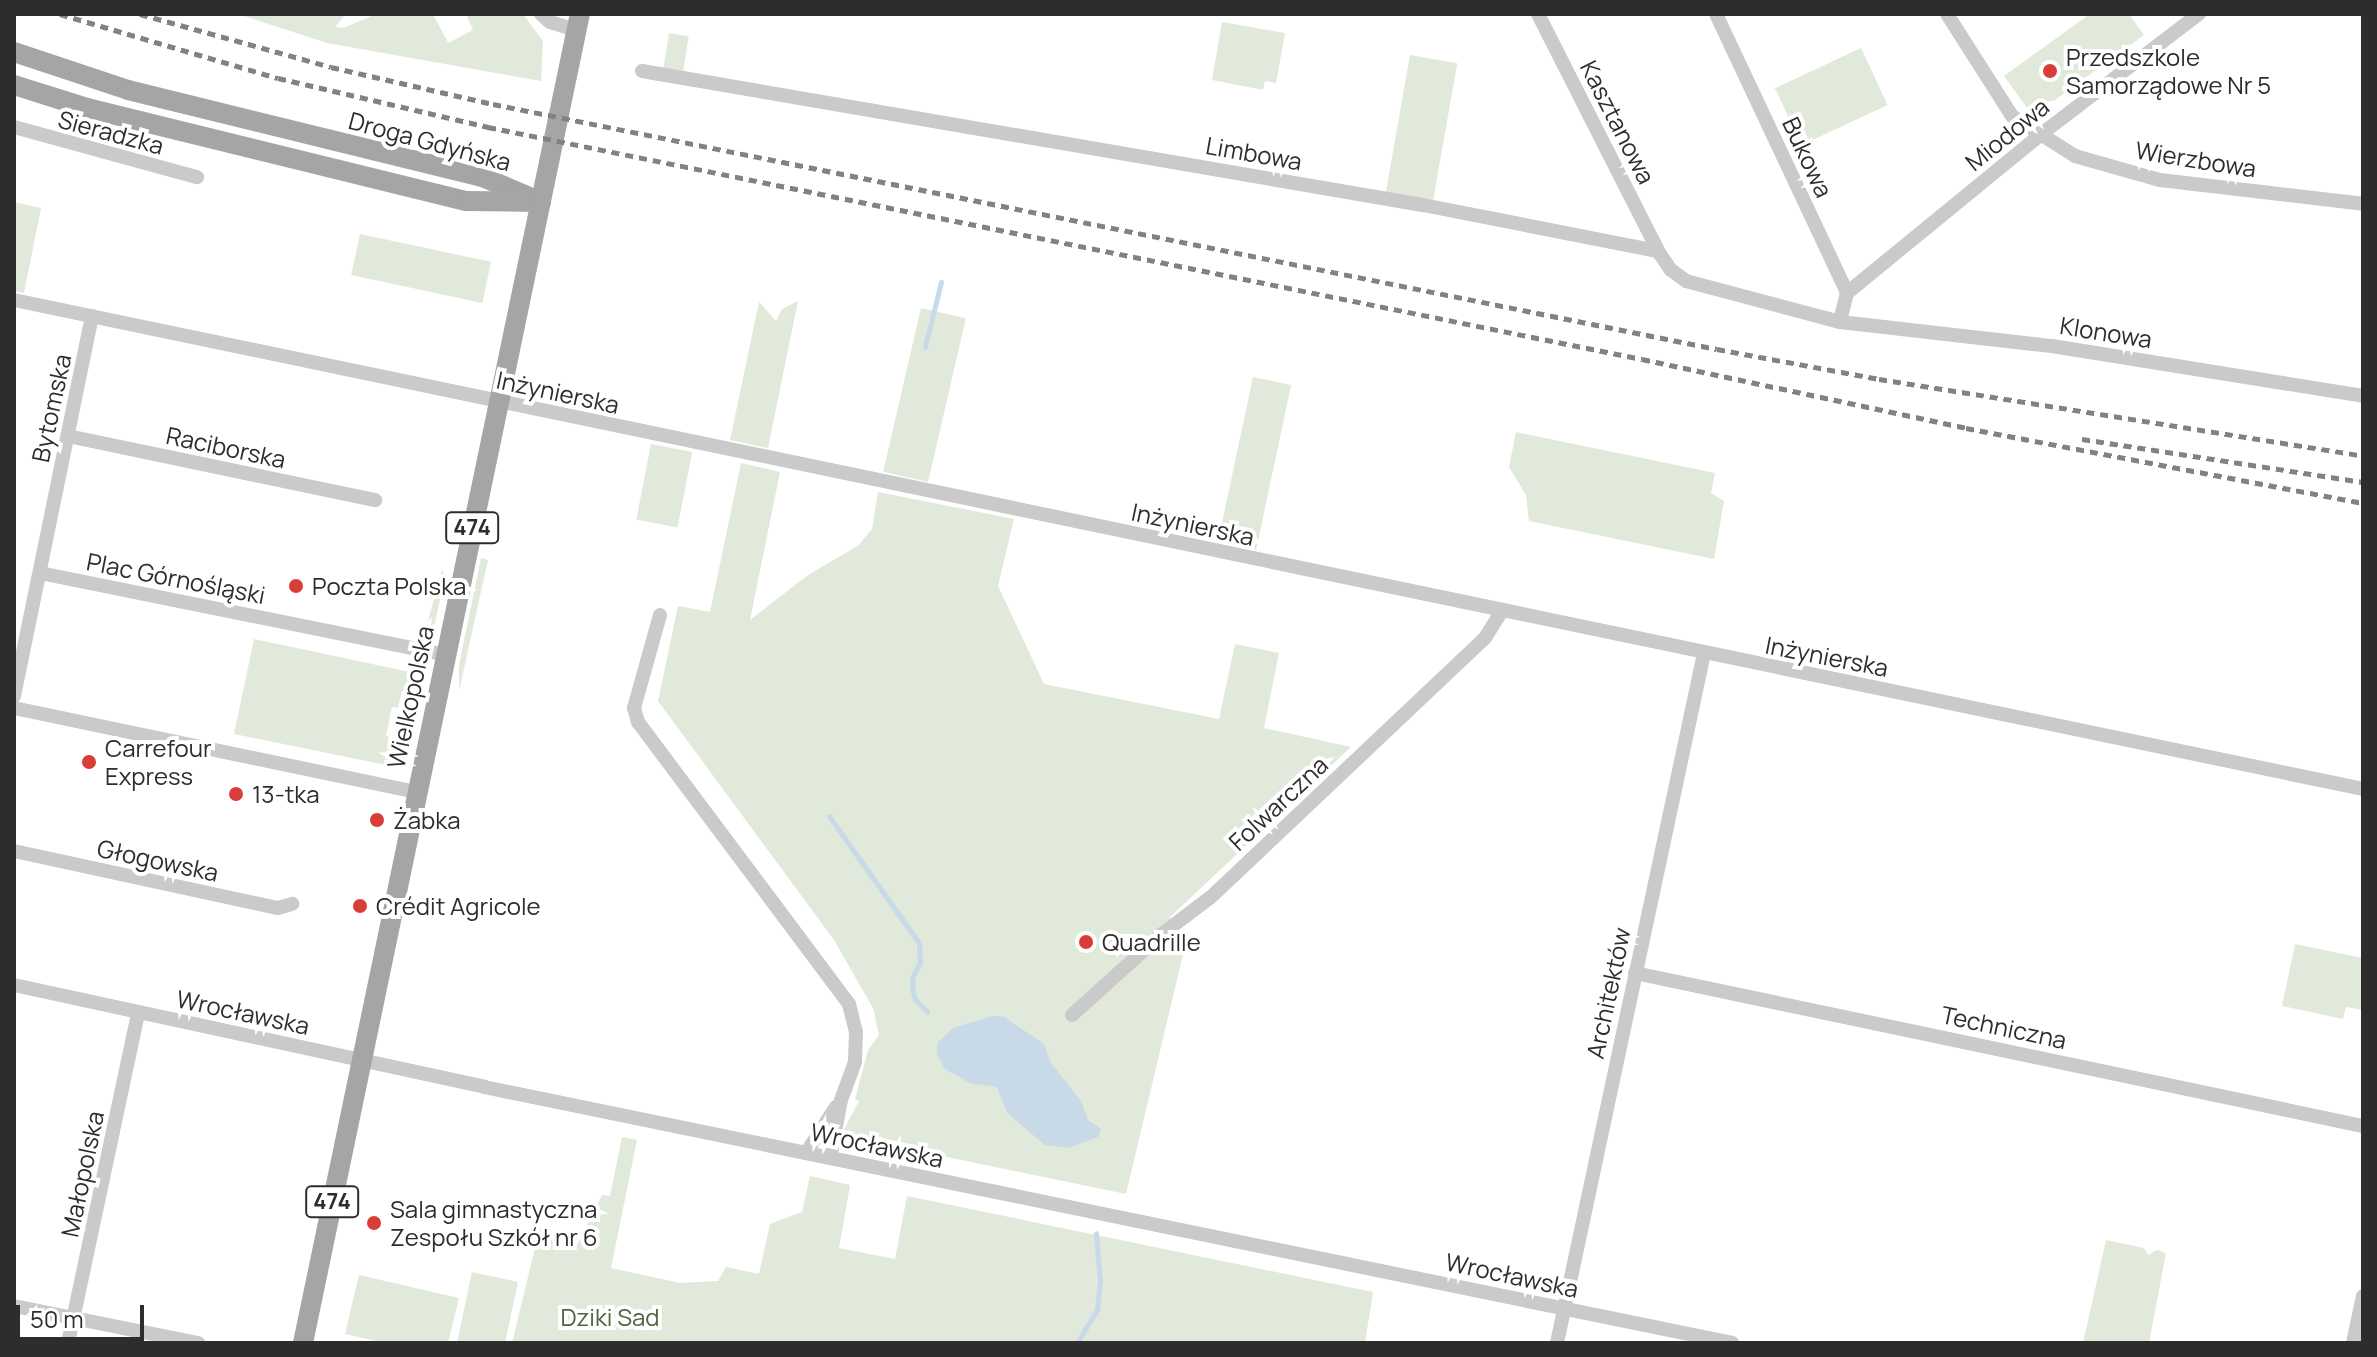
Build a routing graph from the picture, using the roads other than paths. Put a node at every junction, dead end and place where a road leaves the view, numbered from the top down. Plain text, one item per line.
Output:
1 (541, 14) edge
2 (1538, 14) edge
3 (1716, 14) edge
4 (1947, 14) edge
5 (2192, 16) edge
6 (578, 22) edge
7 (14, 52) edge
8 (642, 71) dead end
9 (14, 85) edge
10 (14, 127) edge
11 (2040, 135) junction
12 (197, 177) dead end
13 (541, 202) junction
14 (2363, 204) edge
15 (1658, 251) junction
16 (1847, 293) junction
17 (14, 300) edge
18 (92, 316) junction
19 (1840, 322) junction
20 (2363, 396) edge
21 (498, 402) junction
22 (68, 436) junction
23 (375, 500) dead end
24 (40, 573) junction
25 (1502, 611) junction
26 (660, 615) dead end
27 (20, 638) edge
28 (1704, 653) junction
29 (445, 655) junction
30 (14, 696) edge
31 (14, 708) edge
32 (2363, 789) edge
33 (417, 792) junction
34 (14, 851) edge
35 (292, 904) dead end
36 (1635, 973) junction
37 (14, 985) edge
38 (138, 1013) junction
39 (1072, 1015) dead end
40 (361, 1060) junction
41 (841, 1100) junction
42 (2363, 1126) edge
43 (806, 1153) junction
44 (830, 1158) junction
45 (2363, 1296) edge
46 (14, 1306) edge
47 (1564, 1308) junction
48 (73, 1319) junction
49 (68, 1343) edge
50 (198, 1343) edge
51 (303, 1343) edge
52 (1557, 1343) edge
53 (1732, 1343) edge
54 (2353, 1343) edge

1 - 6 street
2 - 15 street, Kasztanowa
3 - 16 street, Bukowa
4 - 11 street, Wierzbowa
5 - 11 street, Miodowa
6 - 13 main road, Wielkopolska / 474
7 - 13 main road, Droga Gdyńska
8 - 15 street, Limbowa
9 - 13 main road, Droga Gdyńska
10 - 12 street, Sieradzka
11 - 14 street, Wierzbowa
11 - 16 street, Miodowa
13 - 21 main road, Wielkopolska / 474
15 - 19 street
16 - 19 street
17 - 18 street, Inżynierska
18 - 21 street, Inżynierska
18 - 22 street, Bytomska
19 - 20 street, Klonowa
21 - 25 street, Inżynierska
21 - 29 main road, Wielkopolska / 474
22 - 23 street, Raciborska
22 - 24 street, Bytomska
24 - 27 street, Bytomska
24 - 29 street, Plac Górnośląski
25 - 28 street, Inżynierska
25 - 39 street, Folwarczna
26 - 41 street
27 - 30 street, Bytomska
28 - 32 street, Inżynierska
28 - 36 street, Architektów
29 - 33 main road, Wielkopolska / 474
31 - 33 street
33 - 40 main road, Wielkopolska / 474
34 - 35 street, Głogowska
36 - 42 street, Techniczna
36 - 47 street, Architektów
37 - 38 street, Wrocławska
38 - 40 street, Wrocławska
38 - 48 street, Małopolska
40 - 43 street, Wrocławska
40 - 51 main road, Wielkopolska / 474
41 - 43 street
41 - 44 street
43 - 44 street, Wrocławska
44 - 47 street, Wrocławska
45 - 54 street
46 - 48 street
47 - 52 street, Architektów
47 - 53 street, Wrocławska
48 - 49 street, Małopolska
48 - 50 street

